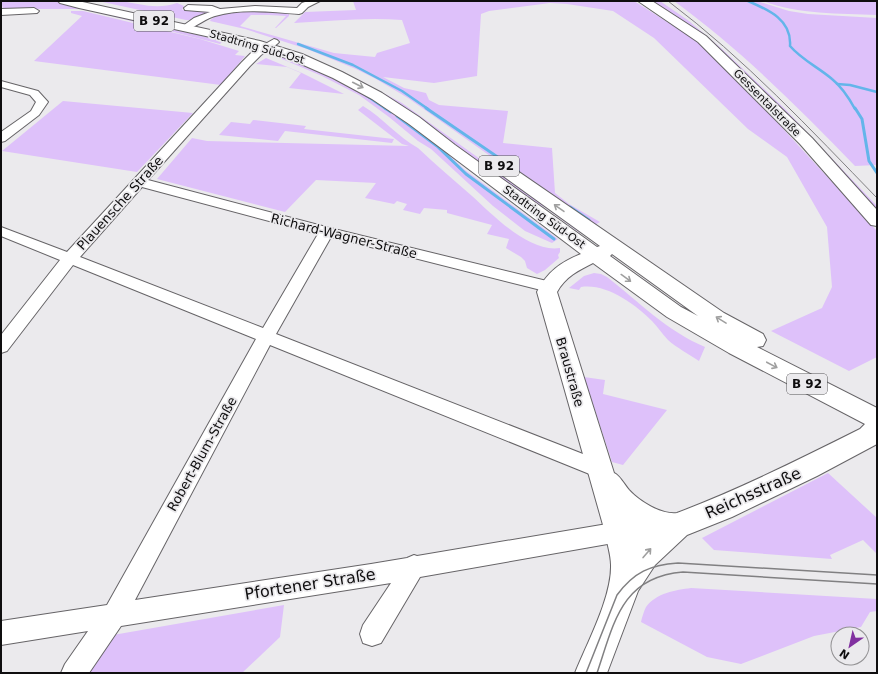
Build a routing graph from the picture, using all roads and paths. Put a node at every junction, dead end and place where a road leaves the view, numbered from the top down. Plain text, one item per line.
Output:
1 (64, 1) edge
2 (89, 1) edge
3 (230, 1) edge
4 (316, 1) edge
5 (644, 1) edge
6 (188, 8) dead end
7 (34, 11) dead end
8 (1, 12) edge
9 (22, 12) junction
10 (220, 12) junction
11 (1, 17) edge
12 (188, 23) junction
13 (210, 28) junction
14 (274, 47) junction
15 (246, 64) junction
16 (1, 84) edge
17 (1, 138) edge
18 (139, 182) junction
19 (877, 220) edge
20 (1, 231) edge
21 (327, 232) junction
22 (614, 246) junction
23 (595, 255) junction
24 (70, 258) junction
25 (549, 287) junction
26 (266, 337) junction
27 (746, 343) junction
28 (1, 347) edge
29 (877, 402) edge
30 (877, 419) edge
31 (877, 428) edge
32 (599, 469) junction
33 (677, 526) junction
34 (619, 532) junction
35 (414, 566) junction
36 (625, 584) junction
37 (115, 614) junction
38 (1, 633) edge
39 (372, 634) dead end
40 (74, 673) edge
41 (591, 673) edge

1 - 12 main road, Stadtring Süd-Ost / B 92
2 - 12 main road, Stadtring Süd-Ost / B 92
3 - 10 street
4 - 10 street
5 - 19 main road, Gessentalstraße
6 - 10 street
7 - 9 street
8 - 9 street
9 - 11 street
10 - 12 street
10 - 13 street
12 - 13 main road, Stadtring Süd-Ost / B 92
12 - 14 main road, Stadtring Süd-Ost / B 92
13 - 14 main road, Stadtring Süd-Ost / B 92
14 - 15 street, Plauensche Straße
14 - 15 street, Plauensche Straße
22 -> 14 main road, Stadtring Süd-Ost / B 92
14 -> 23 main road, Stadtring Süd-Ost / B 92
15 - 18 street, Plauensche Straße
16 - 17 street
18 - 21 street, Richard-Wagner-Straße
18 - 24 street, Plauensche Straße
20 - 24 street
21 - 25 street, Richard-Wagner-Straße
21 - 26 street, Robert-Blum-Straße
22 - 23 main road
27 -> 22 main road, Stadtring Süd-Ost / B 92
23 - 25 main road
23 -> 27 main road, Stadtring Süd-Ost / B 92
24 - 26 street
24 - 28 street, Plauensche Straße
25 - 32 main road, Braustraße
26 - 32 street
26 - 37 street, Robert-Blum-Straße
27 - 29 main road, Stadtring Süd-Ost / B 92
27 -> 30 main road, Stadtring Süd-Ost / B 92
31 - 33 main road, Reichsstraße
32 - 33 main road
32 - 34 main road, Braustraße
33 - 34 main road, Reichsstraße
36 -> 33 main road
34 - 35 street, Pfortener Straße
34 - 36 main road, Braustraße
35 - 37 street, Pfortener Straße
35 - 39 street
36 - 41 main road
37 - 38 street, Pfortener Straße
37 - 40 street, Robert-Blum-Straße

